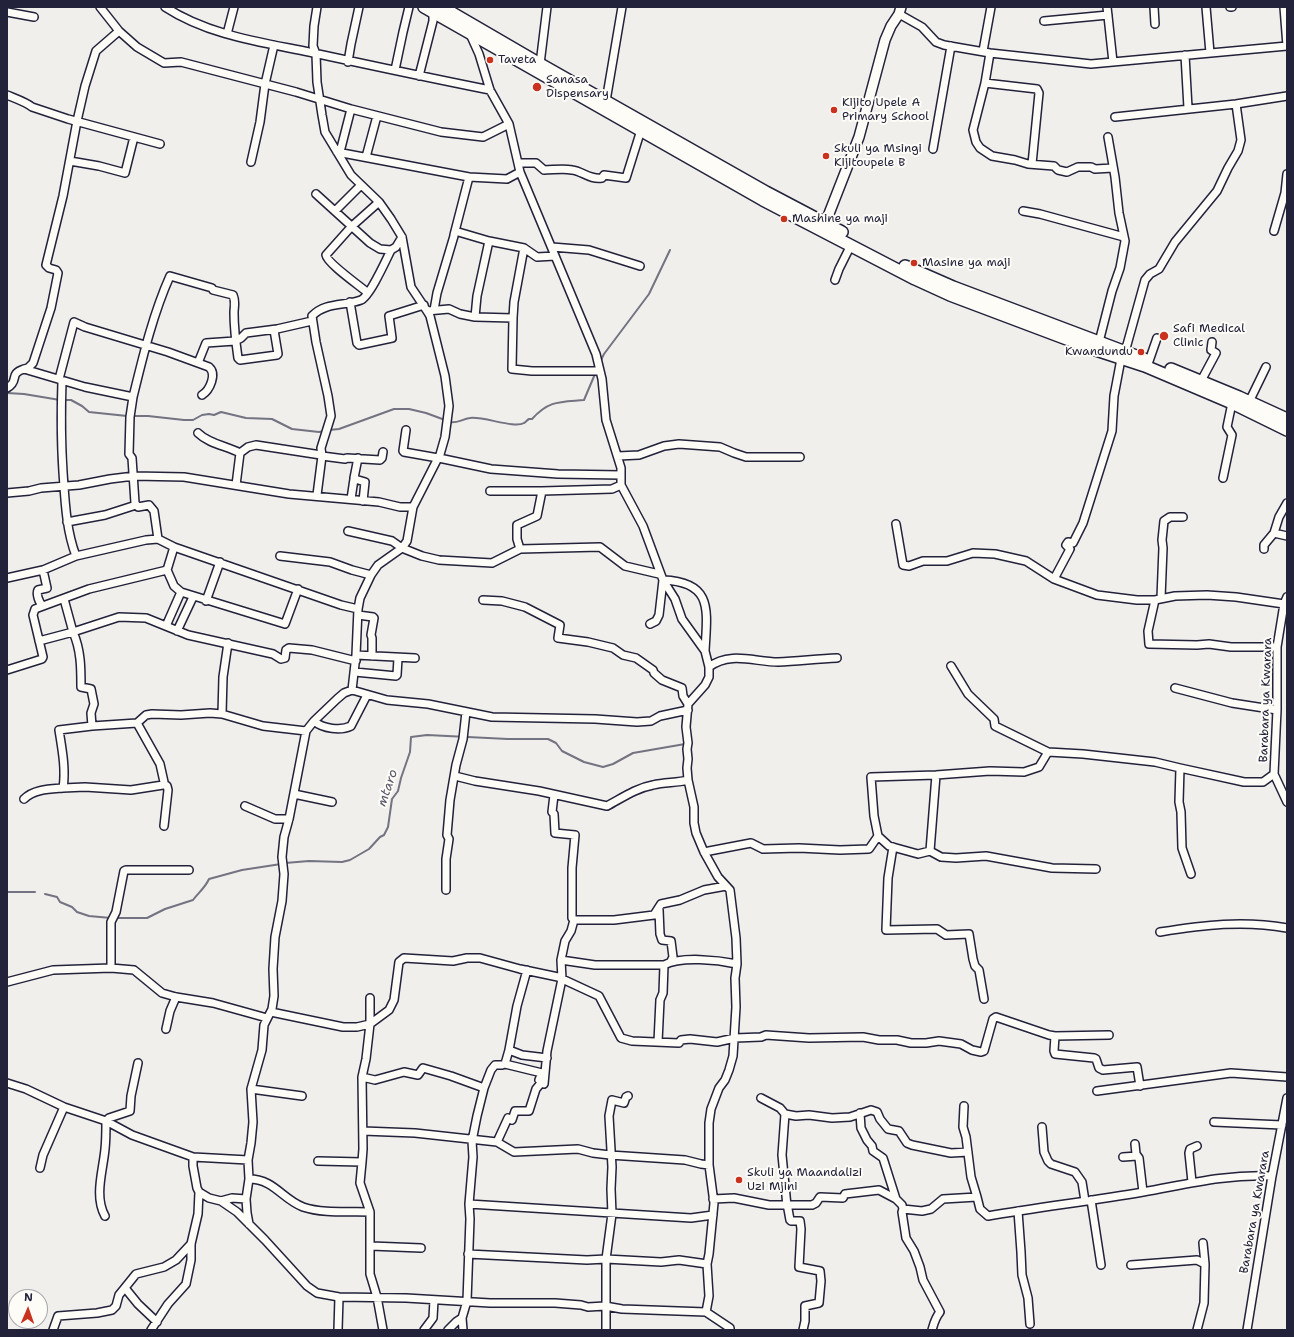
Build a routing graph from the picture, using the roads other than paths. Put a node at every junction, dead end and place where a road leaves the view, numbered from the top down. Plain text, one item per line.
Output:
1 (166, 7) edge
2 (234, 7) edge
3 (317, 7) edge
4 (359, 7) edge
5 (409, 7) edge
6 (547, 7) edge
7 (622, 7) edge
8 (991, 7) edge
9 (1107, 7) edge
10 (1154, 7) edge
11 (1206, 7) edge
12 (1284, 7) edge
13 (104, 9) edge
14 (433, 9) edge
15 (900, 11) edge
16 (7, 12) edge
17 (457, 12) edge
18 (1108, 15) junction
19 (34, 17) dead end
20 (1044, 21) dead end
21 (1155, 24) dead end
22 (118, 31) junction
23 (227, 34) junction
24 (470, 34) junction
25 (274, 45) junction
26 (951, 46) junction
27 (1287, 46) edge
28 (987, 52) junction
29 (1210, 53) junction
30 (316, 54) junction
31 (1185, 55) junction
32 (348, 62) junction
33 (1113, 62) junction
34 (540, 64) junction
35 (395, 70) junction
36 (419, 76) junction
37 (985, 83) junction
38 (265, 84) junction
39 (490, 90) junction
40 (7, 95) edge
41 (1287, 96) edge
42 (320, 99) junction
43 (606, 101) junction
44 (1236, 104) junction
45 (1188, 108) junction
46 (351, 109) junction
47 (377, 116) junction
48 (1115, 117) dead end
49 (77, 121) junction
50 (508, 124) junction
51 (641, 130) junction
52 (134, 137) junction
53 (1108, 137) dead end
54 (160, 144) dead end
55 (933, 149) dead end
56 (339, 152) junction
57 (366, 157) junction
58 (70, 161) junction
59 (251, 162) dead end
60 (518, 163) junction
61 (1032, 164) junction
62 (1113, 168) junction
63 (520, 172) junction
64 (1287, 174) edge
65 (469, 177) junction
66 (361, 185) junction
67 (316, 194) dead end
68 (379, 202) junction
69 (335, 211) junction
70 (1023, 211) dead end
71 (351, 227) junction
72 (824, 227) junction
73 (1274, 231) dead end
74 (455, 234) junction
75 (402, 236) junction
76 (1124, 237) junction
77 (489, 241) junction
78 (851, 245) junction
79 (552, 247) junction
80 (524, 248) junction
81 (391, 250) junction
82 (555, 256) junction
83 (640, 266) dead end
84 (835, 280) dead end
85 (368, 293) junction
86 (350, 302) junction
87 (428, 309) junction
88 (475, 317) junction
89 (513, 318) junction
90 (312, 321) junction
91 (274, 330) junction
92 (1157, 338) dead end
93 (235, 340) junction
94 (1099, 342) junction
95 (1212, 342) dead end
96 (146, 346) junction
97 (1123, 356) junction
98 (1149, 361) junction
99 (198, 364) junction
100 (1266, 367) dead end
101 (24, 369) junction
102 (600, 371) junction
103 (60, 380) junction
104 (1201, 381) junction
105 (7, 388) edge
106 (202, 395) dead end
107 (133, 396) junction
108 (1232, 402) junction
109 (1249, 402) junction
110 (1267, 415) junction
111 (1287, 419) edge
112 (406, 430) dead end
113 (1287, 430) edge
114 (198, 433) dead end
115 (383, 452) dead end
116 (240, 453) junction
117 (321, 456) junction
118 (618, 456) junction
119 (800, 457) dead end
120 (358, 458) junction
121 (438, 458) junction
122 (621, 475) junction
123 (134, 476) junction
124 (1223, 478) dead end
125 (354, 479) junction
126 (236, 485) junction
127 (621, 485) junction
128 (7, 486) edge
129 (64, 487) junction
130 (490, 491) dead end
131 (542, 491) junction
132 (7, 493) edge
133 (316, 496) junction
134 (351, 499) junction
135 (363, 500) junction
136 (1287, 503) edge
137 (136, 505) junction
138 (413, 507) junction
139 (1183, 517) dead end
140 (67, 522) junction
141 (896, 524) dead end
142 (348, 531) dead end
143 (1274, 533) junction
144 (1287, 536) edge
145 (158, 539) junction
146 (174, 547) junction
147 (402, 548) junction
148 (520, 549) junction
149 (1264, 549) dead end
150 (76, 556) junction
151 (280, 556) dead end
152 (220, 562) junction
153 (44, 570) junction
154 (167, 570) junction
155 (371, 575) junction
156 (661, 577) junction
157 (7, 578) edge
158 (1054, 579) junction
159 (298, 589) junction
160 (181, 592) junction
161 (193, 597) junction
162 (64, 599) junction
163 (1158, 599) junction
164 (483, 600) dead end
165 (1285, 600) edge
166 (206, 601) junction
167 (43, 606) junction
168 (358, 612) junction
169 (650, 624) dead end
170 (166, 626) junction
171 (177, 631) junction
172 (74, 632) junction
173 (38, 641) junction
174 (228, 643) junction
175 (1277, 647) junction
176 (705, 651) junction
177 (372, 656) junction
178 (356, 658) junction
179 (398, 658) junction
180 (415, 658) dead end
181 (837, 658) dead end
182 (951, 666) dead end
183 (709, 667) junction
184 (7, 670) edge
185 (354, 672) junction
186 (1175, 688) dead end
187 (352, 690) junction
188 (367, 695) junction
189 (688, 707) junction
190 (1278, 710) junction
191 (466, 712) junction
192 (222, 714) junction
193 (314, 721) junction
194 (137, 723) junction
195 (92, 726) junction
196 (306, 731) junction
197 (1048, 752) junction
198 (1180, 768) junction
199 (1274, 774) junction
200 (936, 775) junction
201 (455, 776) junction
202 (688, 780) junction
203 (164, 784) junction
204 (63, 788) junction
205 (294, 794) junction
206 (554, 795) junction
207 (24, 799) dead end
208 (332, 802) dead end
209 (1287, 802) edge
210 (245, 806) dead end
211 (289, 819) junction
212 (164, 826) dead end
213 (878, 836) junction
214 (892, 847) junction
215 (930, 851) junction
216 (704, 852) junction
217 (1096, 869) dead end
218 (189, 870) dead end
219 (1191, 874) dead end
220 (726, 886) junction
221 (446, 890) dead end
222 (659, 910) junction
223 (574, 920) junction
224 (1287, 928) edge
225 (1160, 932) dead end
226 (561, 960) junction
227 (671, 961) junction
228 (737, 964) junction
229 (664, 966) junction
230 (111, 968) junction
231 (527, 970) junction
232 (562, 979) junction
233 (7, 982) edge
234 (176, 997) junction
235 (370, 998) dead end
236 (984, 1000) dead end
237 (269, 1015) junction
238 (370, 1024) junction
239 (166, 1029) dead end
240 (1109, 1034) dead end
241 (1056, 1036) junction
242 (735, 1038) junction
243 (658, 1042) junction
244 (509, 1050) junction
245 (547, 1058) junction
246 (138, 1063) dead end
247 (505, 1064) junction
248 (362, 1077) junction
249 (1287, 1077) edge
250 (7, 1083) edge
251 (1140, 1086) junction
252 (484, 1088) junction
253 (251, 1089) junction
254 (536, 1089) junction
255 (1097, 1092) dead end
256 (302, 1096) dead end
257 (628, 1096) dead end
258 (761, 1098) dead end
259 (1287, 1098) edge
260 (964, 1106) dead end
261 (64, 1107) junction
262 (860, 1113) junction
263 (785, 1114) junction
264 (106, 1121) junction
265 (1214, 1122) dead end
266 (1282, 1125) junction
267 (1042, 1127) dead end
268 (364, 1131) junction
269 (472, 1141) junction
270 (497, 1142) junction
271 (1135, 1144) dead end
272 (1197, 1146) dead end
273 (968, 1152) junction
274 (610, 1155) junction
275 (1137, 1156) junction
276 (193, 1157) junction
277 (1123, 1157) dead end
278 (248, 1160) junction
279 (318, 1161) dead end
280 (362, 1162) junction
281 (710, 1165) junction
282 (40, 1168) dead end
283 (1272, 1176) junction
284 (249, 1179) junction
285 (1192, 1182) junction
286 (199, 1192) junction
287 (1143, 1192) junction
288 (977, 1197) junction
289 (896, 1198) junction
290 (246, 1199) junction
291 (713, 1199) junction
292 (1088, 1200) junction
293 (220, 1201) junction
294 (469, 1204) junction
295 (787, 1206) junction
296 (903, 1209) junction
297 (1018, 1211) junction
298 (370, 1212) junction
299 (612, 1214) junction
300 (105, 1216) dead end
301 (713, 1216) junction
302 (249, 1224) junction
303 (1203, 1243) dead end
304 (191, 1244) junction
305 (370, 1246) junction
306 (421, 1248) dead end
307 (468, 1254) junction
308 (606, 1259) junction
309 (707, 1264) junction
310 (1205, 1264) junction
311 (1101, 1265) dead end
312 (1131, 1265) dead end
313 (125, 1288) junction
314 (339, 1297) junction
315 (378, 1298) junction
316 (434, 1300) junction
317 (467, 1301) junction
318 (605, 1306) junction
319 (706, 1312) junction
320 (462, 1318) junction
321 (157, 1322) junction
322 (1030, 1324) dead end
323 (52, 1330) edge
324 (151, 1330) edge
325 (338, 1330) edge
326 (383, 1330) edge
327 (424, 1330) edge
328 (448, 1330) edge
329 (463, 1330) edge
330 (606, 1330) edge
331 (730, 1330) edge
332 (803, 1330) edge
333 (932, 1330) edge
334 (1197, 1330) edge
335 (1246, 1330) edge

1 - 23 street
2 - 23 street
3 - 30 street
4 - 32 street
5 - 35 street
6 - 34 street
7 - 43 street
8 - 28 street
9 - 18 street
10 - 21 street
11 - 29 street
12 - 27 street
13 - 22 street
14 - 17 main road
14 - 24 main road
14 - 36 street
15 - 26 street
15 - 72 street
16 - 19 street
17 - 24 street
17 - 34 main road
18 - 20 street
18 - 33 street
22 - 38 street
22 - 49 street
23 - 25 street
24 - 39 street
24 - 51 main road
25 - 30 street
25 - 38 street
26 - 28 street
26 - 55 street
27 - 29 street
28 - 33 street
28 - 37 street
29 - 31 street
30 - 32 street
30 - 42 street
31 - 33 street
31 - 45 street
32 - 35 street
34 - 43 main road
35 - 36 street
36 - 39 street
37 - 61 street
37 - 61 street
38 - 42 street
38 - 59 street
39 - 50 street
40 - 49 street
41 - 44 street
42 - 46 street
42 - 56 street
43 - 72 main road
44 - 45 street
44 - 97 street
45 - 48 street
46 - 47 street
46 - 56 street
47 - 50 street
47 - 57 street
49 - 52 street
49 - 58 street
50 - 60 street
51 - 60 street
51 - 72 main road
52 - 54 street
52 - 58 street
53 - 62 street
56 - 57 street
56 - 66 street
57 - 65 street
58 - 101 street
60 - 63 street
61 - 62 street
62 - 76 street
63 - 65 street
63 - 79 street
64 - 73 street
65 - 74 street
66 - 68 street
66 - 69 street
67 - 69 street
68 - 71 street
68 - 75 street
69 - 71 street
70 - 76 street
71 - 81 street
71 - 85 street
72 - 78 main road
72 - 94 main road
74 - 77 street
74 - 87 street
75 - 81 street
75 - 87 street
76 - 94 street
77 - 80 street
77 - 88 street
78 - 84 street
78 - 97 main road
79 - 82 street
79 - 83 street
80 - 82 street
80 - 89 street
81 - 85 street
82 - 102 street
85 - 86 street
86 - 87 street
86 - 90 street
87 - 88 street
87 - 121 street
88 - 89 street
89 - 102 street
90 - 91 street
90 - 117 street
91 - 93 street
91 - 93 street
92 - 98 street
93 - 96 street
93 - 99 street
94 - 97 main road
95 - 104 street
96 - 99 street
96 - 103 street
96 - 107 street
97 - 98 main road
97 - 108 main road
97 - 158 street
98 - 104 main road
99 - 106 street
100 - 109 street
101 - 103 street
101 - 105 street
102 - 118 street
103 - 107 street
103 - 129 street
104 - 109 main road
107 - 123 street
108 - 110 main road
108 - 124 street
109 - 110 main road
110 - 111 main road
110 - 113 main road
112 - 121 street
114 - 116 street
115 - 120 street
116 - 117 street
116 - 126 street
117 - 120 street
117 - 133 street
118 - 119 street
118 - 122 street
120 - 125 street
121 - 122 street
121 - 138 street
122 - 127 street
123 - 126 street
123 - 129 street
123 - 137 street
125 - 134 street
125 - 135 street
126 - 133 street
127 - 131 street
127 - 156 street
128 - 132 street
129 - 132 street
129 - 140 street
130 - 131 street
131 - 148 street
133 - 134 street
134 - 135 street
135 - 138 street
136 - 143 street
137 - 140 street
137 - 145 street
138 - 147 street
139 - 163 street
140 - 150 street
141 - 158 street
142 - 147 street
143 - 144 street
143 - 149 street
145 - 146 street
145 - 150 street
146 - 152 street
146 - 154 street
147 - 148 street
147 - 155 street
148 - 156 street
150 - 153 street
151 - 155 street
152 - 159 street
152 - 166 street
153 - 157 street
153 - 167 street
154 - 160 street
154 - 162 street
155 - 168 street
156 - 169 street
156 - 176 street
156 - 176 street
158 - 163 street
159 - 166 street
159 - 168 street
160 - 161 street
160 - 170 street
161 - 166 street
161 - 171 street
162 - 167 street
162 - 172 street
163 - 165 street
163 - 175 street
164 - 189 street
165 - 175 street, Barabara ya Kwarara
167 - 173 street
168 - 177 street
168 - 178 street
170 - 171 street
170 - 172 street
171 - 174 street
172 - 173 street
172 - 195 street
173 - 184 street
174 - 178 street
174 - 192 street
175 - 190 street, Barabara ya Kwarara
176 - 183 street
177 - 178 street
177 - 179 street
178 - 185 street
179 - 180 street
179 - 185 street
181 - 183 street
182 - 197 street
183 - 189 street
185 - 187 street
186 - 190 street
187 - 188 street
187 - 193 street
188 - 191 street
188 - 193 street
189 - 191 street
189 - 202 street
190 - 199 street, Barabara ya Kwarara
191 - 201 street
192 - 194 street
192 - 196 street
193 - 196 street
194 - 195 street
194 - 203 street
195 - 204 street
196 - 205 street
197 - 198 street
197 - 200 street
198 - 199 street
198 - 219 street
199 - 209 street, Barabara ya Kwarara
200 - 213 street
200 - 215 street
201 - 206 street
201 - 221 street
202 - 206 street
202 - 216 street
203 - 204 street
203 - 212 street
204 - 207 street
205 - 208 street
205 - 211 street
206 - 223 street
210 - 211 street
211 - 237 street
213 - 214 street
213 - 216 street
214 - 215 street
214 - 236 street
215 - 217 street
216 - 220 street
218 - 230 street
220 - 222 street
220 - 228 street
222 - 223 street
222 - 227 street
223 - 226 street
224 - 225 street
226 - 229 street
226 - 232 street
227 - 228 street
227 - 229 street
228 - 242 street
229 - 243 street
230 - 233 street
230 - 234 street
231 - 232 street
231 - 238 street
231 - 244 street
232 - 243 street
232 - 245 street
234 - 237 street
234 - 239 street
235 - 238 street
237 - 238 street
237 - 253 street
238 - 248 street
240 - 241 street
241 - 242 street
241 - 251 street
242 - 243 street
242 - 281 street
244 - 245 street
244 - 247 street
245 - 254 street
246 - 264 street
247 - 252 street
247 - 254 street
248 - 252 street
248 - 268 street
249 - 251 street
250 - 261 street
251 - 255 street
252 - 269 street
253 - 256 street
253 - 278 street
254 - 270 street
257 - 274 street
258 - 263 street
259 - 266 street, Barabara ya Kwarara
260 - 273 street
261 - 264 street
261 - 282 street
262 - 263 street
262 - 273 street
262 - 289 street
263 - 295 street
264 - 276 street
264 - 300 street
265 - 266 street
266 - 283 street, Barabara ya Kwarara
267 - 292 street
268 - 269 street
268 - 280 street
269 - 270 street
269 - 294 street
270 - 274 street
271 - 275 street
272 - 285 street
273 - 288 street
274 - 281 street
274 - 299 street
275 - 277 street
275 - 287 street
276 - 278 street
276 - 286 street
278 - 284 street
279 - 280 street
280 - 298 street
281 - 291 street
283 - 285 street
283 - 335 street, Barabara ya Kwarara
284 - 290 street
284 - 298 street
285 - 287 street
286 - 293 street
286 - 304 street
287 - 292 street
288 - 296 street
288 - 297 street
289 - 295 street
289 - 296 street
290 - 293 street
290 - 302 street
291 - 295 street
291 - 301 street
292 - 297 street
292 - 311 street
293 - 302 street
294 - 299 street
294 - 307 street
295 - 332 street
296 - 333 street
297 - 322 street
298 - 305 street
299 - 301 street
299 - 308 street
301 - 309 street
302 - 314 street
303 - 310 street
304 - 313 street
304 - 321 street
305 - 306 street
305 - 315 street
307 - 308 street
307 - 317 street
308 - 309 street
308 - 318 street
309 - 319 street
310 - 312 street
310 - 334 street
313 - 321 street
313 - 323 street
314 - 315 street
314 - 325 street
315 - 316 street
315 - 326 street
316 - 317 street
316 - 327 street
317 - 318 street
317 - 320 street
318 - 319 street
318 - 330 street
319 - 331 street
320 - 328 street
320 - 329 street
321 - 324 street

